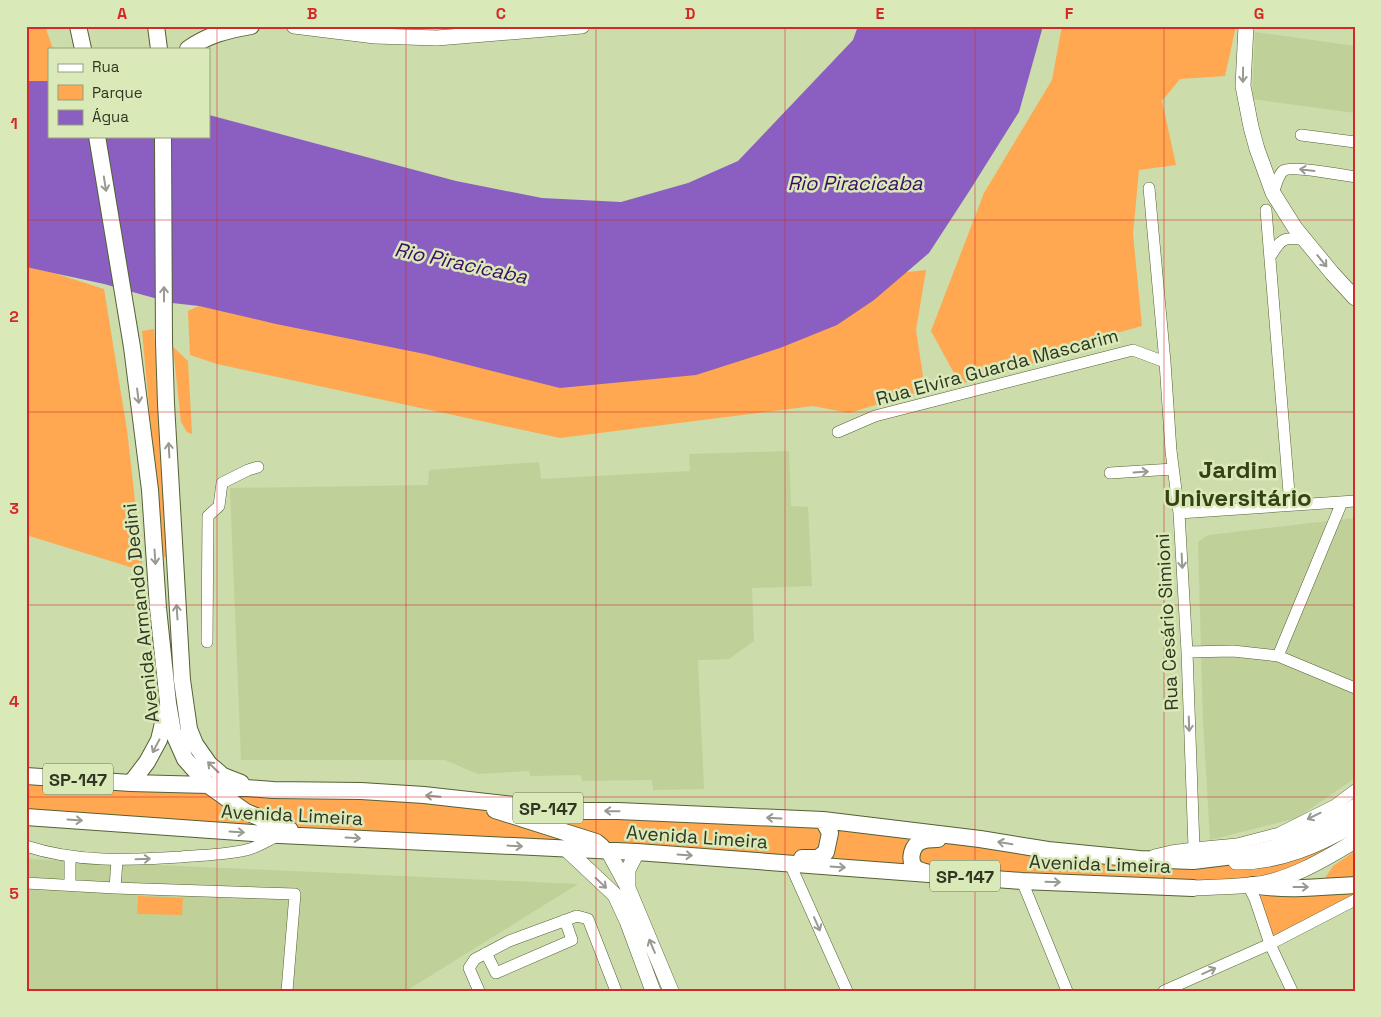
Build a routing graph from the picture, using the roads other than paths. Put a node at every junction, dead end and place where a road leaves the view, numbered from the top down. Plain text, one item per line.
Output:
1 (156, 26) edge
2 (251, 26) edge
3 (294, 26) edge
4 (582, 26) edge
5 (1246, 26) edge
6 (159, 48) edge
7 (190, 48) edge
8 (1301, 135) dead end
9 (97, 138) edge
10 (163, 138) edge
11 (1355, 142) edge
12 (1355, 177) edge
13 (1149, 188) dead end
14 (1274, 193) junction
15 (1266, 210) dead end
16 (1305, 240) junction
17 (1270, 257) junction
18 (1355, 298) edge
19 (1165, 362) junction
20 (838, 432) dead end
21 (258, 467) dead end
22 (1173, 468) junction
23 (1110, 473) dead end
24 (1355, 501) edge
25 (1342, 502) junction
26 (1290, 505) junction
27 (1179, 513) junction
28 (207, 642) dead end
29 (1187, 652) junction
30 (1278, 656) junction
31 (1355, 688) edge
32 (168, 702) junction
33 (26, 776) edge
34 (131, 783) junction
35 (208, 785) junction
36 (273, 790) junction
37 (1355, 790) edge
38 (463, 799) junction
39 (1355, 807) edge
40 (26, 817) edge
41 (823, 820) junction
42 (1355, 824) edge
43 (280, 835) junction
44 (304, 836) junction
45 (980, 839) junction
46 (1355, 841) edge
47 (26, 846) edge
48 (566, 849) junction
49 (608, 851) junction
50 (637, 852) junction
51 (1194, 855) junction
52 (70, 856) junction
53 (737, 859) junction
54 (117, 860) junction
55 (790, 864) junction
56 (931, 874) junction
57 (1022, 881) junction
58 (26, 883) edge
59 (70, 885) junction
60 (1250, 885) junction
61 (1355, 885) edge
62 (115, 888) junction
63 (628, 888) junction
64 (1193, 888) joint
65 (1355, 900) edge
66 (565, 920) junction
67 (1270, 944) junction
68 (486, 953) junction
69 (287, 991) edge
70 (479, 991) edge
71 (616, 991) edge
72 (653, 991) edge
73 (671, 991) edge
74 (847, 991) edge
75 (1067, 991) edge
76 (1164, 991) edge
77 (1292, 991) edge

1 - 6 highway
2 - 7 highway
3 - 4 main road
5 -> 14 main road
8 - 11 street
9 -> 32 highway, Avenida Armando Dedini
36 -> 10 highway, Avenida Armando Dedini
12 -> 14 street
13 - 19 street, Rua Cesário Simioni
14 - 16 main road
15 - 17 street
16 - 17 street
16 -> 18 main road
17 - 26 street
19 - 20 street, Rua Elvira Guarda Mascarim
19 - 22 street, Rua Cesário Simioni
21 - 28 street
23 -> 22 street
22 - 27 street, Rua Cesário Simioni
24 - 25 street
25 - 26 street
25 - 30 street
26 - 27 street
27 -> 29 street, Rua Cesário Simioni
29 - 30 street
29 -> 51 street, Rua Cesário Simioni
30 - 31 street
32 -> 34 highway
32 - 35 highway, Avenida Armando Dedini
33 - 34 highway, Avenida Limeira / SP-147
34 - 35 highway, Avenida Limeira / SP-147
35 - 36 highway, Avenida Limeira / SP-147
35 - 44 highway, Avenida Armando Dedini
38 -> 36 highway, Avenida Limeira / SP-147
37 -> 51 street
41 -> 38 highway, Avenida Limeira / SP-147
38 - 49 highway
39 - 51 highway, Avenida Limeira
40 -> 43 highway, Avenida Limeira / SP-147
41 - 45 highway, Avenida Limeira / SP-147
41 - 53 highway
42 - 51 main road, Avenida Limeira / SP-147
43 - 44 highway, Avenida Limeira / SP-147
54 -> 43 street
44 -> 48 highway, Avenida Limeira / SP-147
51 -> 45 highway, Avenida Limeira / SP-147
45 - 56 highway
46 - 60 main road, Avenida Limeira / SP-147
47 - 52 street
48 - 49 highway, Avenida Limeira / SP-147
48 -> 72 main road
49 - 50 highway, Avenida Limeira / SP-147
49 - 63 main road
50 -> 53 highway, Avenida Limeira / SP-147
50 - 63 main road
52 - 54 street
52 - 59 street
53 - 55 highway, Avenida Limeira / SP-147
54 - 62 street
55 -> 56 highway, Avenida Limeira / SP-147
55 -> 74 street
56 - 57 highway, Avenida Limeira / SP-147
57 -> 64 highway, Avenida Limeira / SP-147
57 - 75 street
58 - 59 street
59 - 62 street
60 -> 61 highway
60 - 64 main road, Avenida Limeira / SP-147
60 - 67 street
62 - 69 street
73 -> 63 main road
65 - 67 street
66 - 68 street
66 - 68 street
66 - 71 street
76 -> 67 street
67 - 77 street
68 - 70 street

